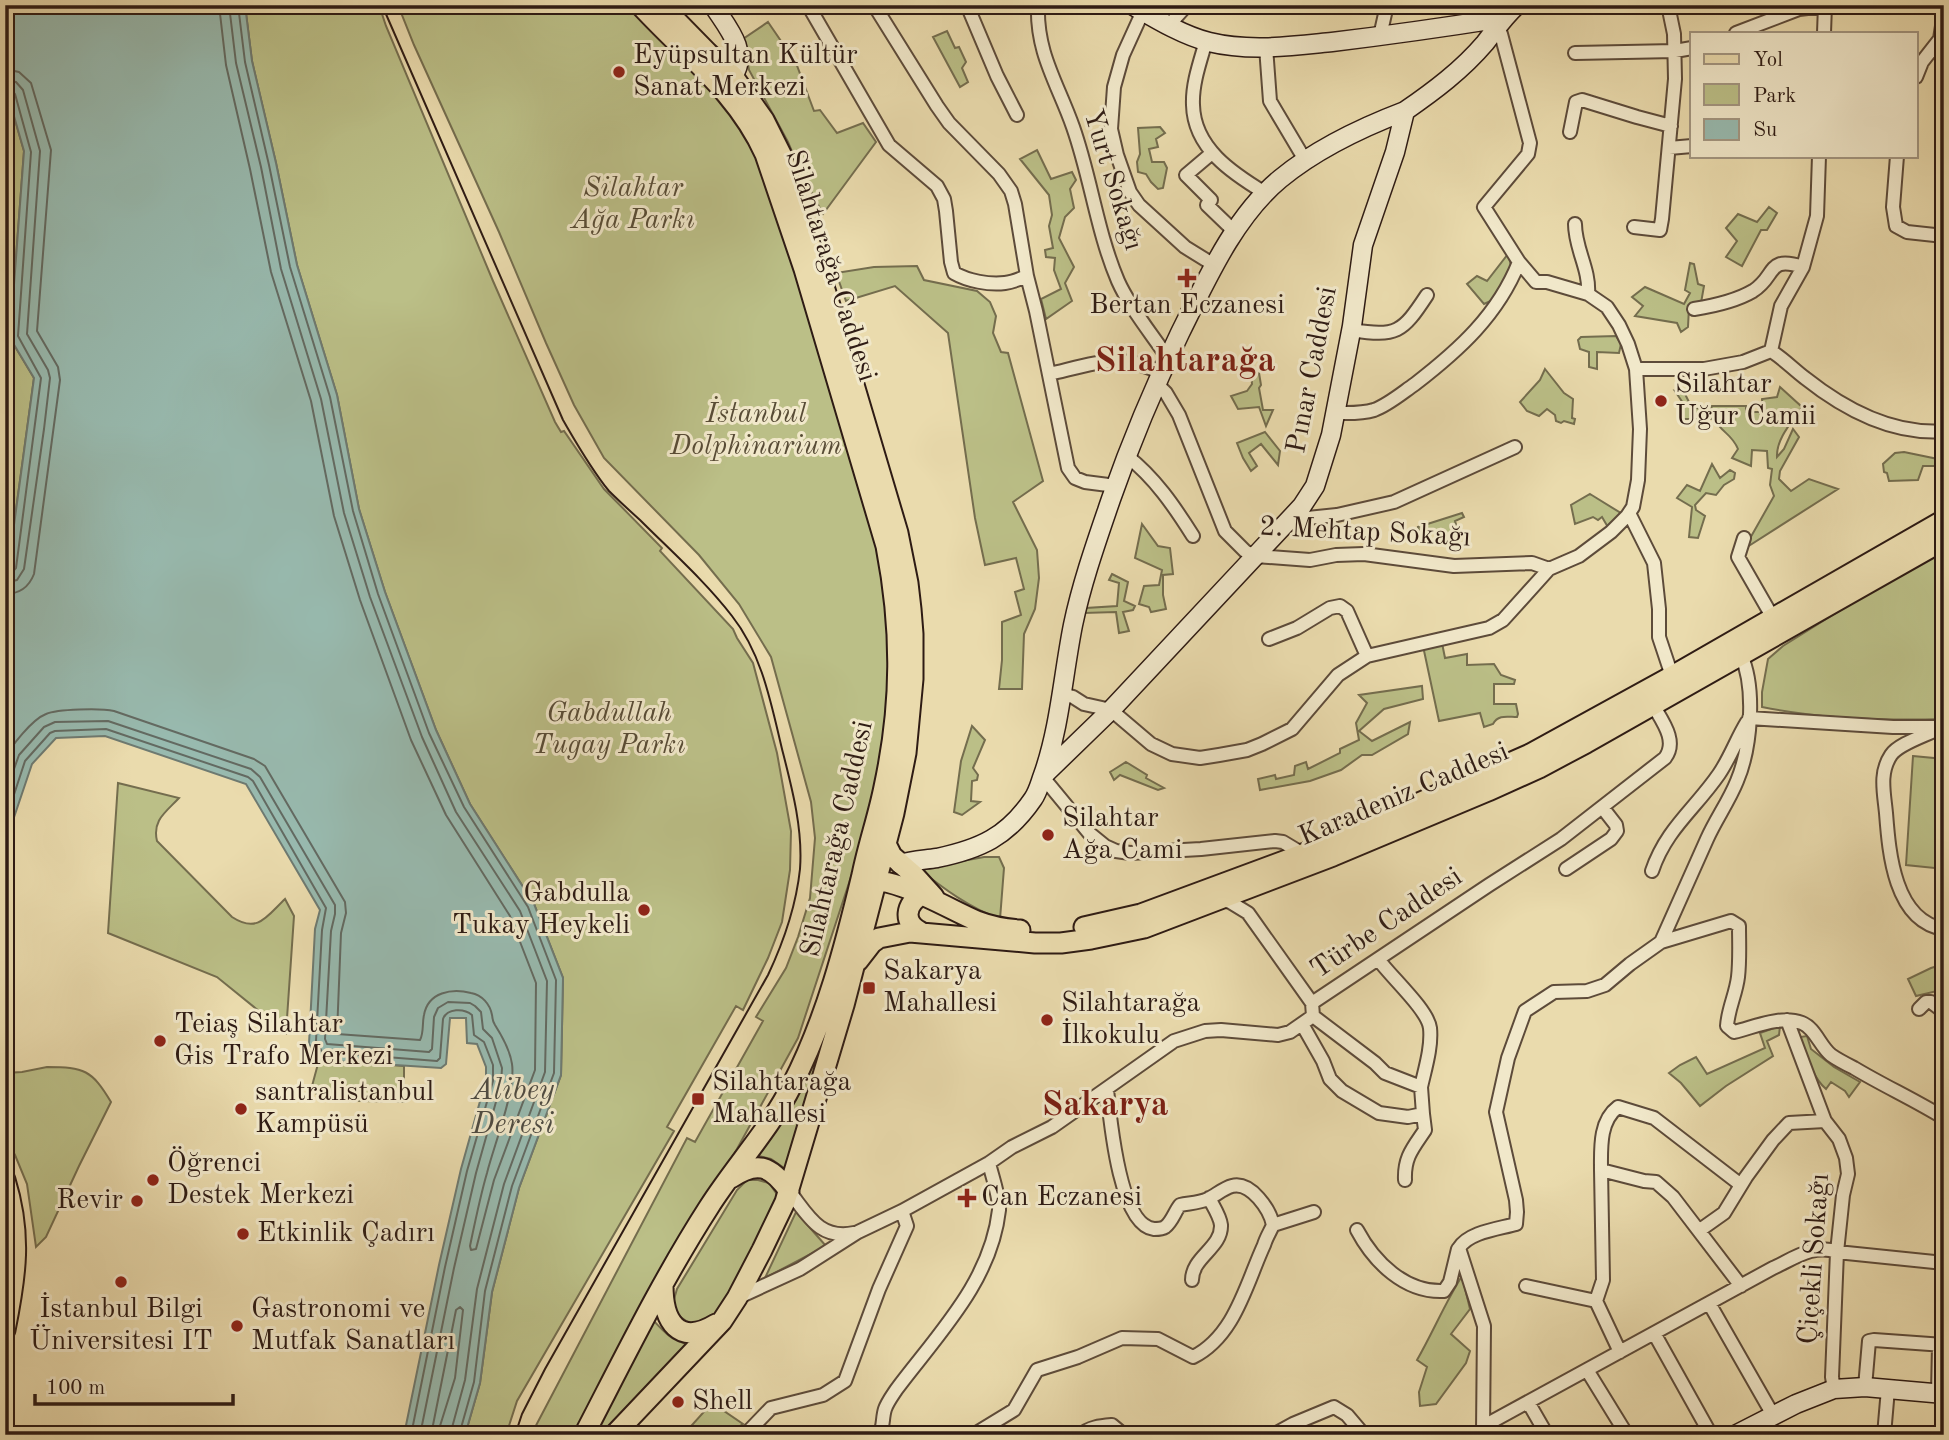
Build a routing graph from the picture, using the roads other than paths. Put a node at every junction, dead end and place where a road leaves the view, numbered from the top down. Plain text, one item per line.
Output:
1 (640, 5) edge
2 (661, 5) edge
3 (713, 5) edge
4 (808, 5) edge
5 (874, 5) edge
6 (967, 5) edge
7 (1038, 5) edge
8 (1187, 5) edge
9 (1387, 5) edge
10 (1517, 5) edge
11 (1668, 5) edge
12 (1825, 6) edge
13 (1137, 8) edge
14 (1944, 13) edge
15 (1500, 22) junction
16 (1169, 25) junction
17 (1739, 32) edge
18 (1825, 32) edge
19 (1380, 36) junction
20 (1206, 41) junction
21 (1266, 47) junction
22 (1690, 48) edge
23 (1932, 49) junction
24 (1675, 51) junction
25 (1575, 53) dead end
26 (1944, 56) edge
27 (1918, 72) edge
28 (733, 76) junction
29 (1405, 111) junction
30 (1017, 115) dead end
31 (1671, 126) junction
32 (1570, 132) dead end
33 (1690, 146) edge
34 (1669, 148) junction
35 (1212, 153) junction
36 (1819, 158) edge
37 (1897, 158) edge
38 (1305, 160) junction
39 (1265, 193) junction
40 (1575, 224) dead end
41 (1634, 227) dead end
42 (1235, 232) junction
43 (1944, 236) edge
44 (1519, 262) junction
45 (1214, 265) junction
46 (1803, 267) junction
47 (1027, 276) junction
48 (1588, 294) junction
49 (1427, 295) dead end
50 (1694, 309) dead end
51 (1351, 330) junction
52 (1771, 351) junction
53 (1636, 369) junction
54 (1161, 371) junction
55 (1049, 374) junction
56 (1336, 413) junction
57 (1944, 431) edge
58 (1515, 447) dead end
59 (1127, 456) junction
60 (1116, 486) junction
61 (1629, 513) junction
62 (1287, 520) junction
63 (1944, 520) edge
64 (1193, 536) dead end
65 (1744, 538) dead end
66 (1944, 540) edge
67 (1255, 556) junction
68 (1549, 569) junction
69 (1773, 618) junction
70 (1269, 639) dead end
71 (1736, 649) junction
72 (1367, 656) junction
73 (1672, 677) junction
74 (1062, 694) junction
75 (1653, 705) junction
76 (1111, 710) junction
77 (1749, 718) junction
78 (1943, 727) edge
79 (1042, 776) junction
80 (1602, 807) junction
81 (886, 844) junction
82 (1303, 854) junction
83 (900, 864) junction
84 (1566, 869) dead end
85 (1651, 871) dead end
86 (868, 883) junction
87 (1253, 886) junction
88 (930, 898) junction
89 (1220, 900) junction
90 (1248, 914) junction
91 (1944, 929) edge
92 (921, 932) junction
93 (1661, 942) junction
94 (1378, 959) junction
95 (853, 967) junction
96 (1313, 1009) junction
97 (1919, 1009) dead end
98 (1944, 1012) edge
99 (1787, 1020) junction
100 (1301, 1024) junction
101 (1421, 1087) junction
102 (1107, 1089) junction
103 (1423, 1114) junction
104 (1944, 1118) edge
105 (1825, 1121) junction
106 (989, 1163) junction
107 (1601, 1170) junction
108 (730, 1179) junction
109 (5, 1180) edge
110 (1405, 1180) dead end
111 (1741, 1185) junction
112 (789, 1191) junction
113 (1209, 1199) junction
114 (902, 1211) junction
115 (1314, 1212) dead end
116 (1273, 1225) junction
117 (1357, 1230) dead end
118 (1700, 1230) junction
119 (858, 1232) junction
120 (1458, 1248) junction
121 (1837, 1252) junction
122 (1944, 1263) edge
123 (1192, 1280) dead end
124 (663, 1284) junction
125 (1526, 1286) dead end
126 (1741, 1286) junction
127 (737, 1298) junction
128 (1596, 1301) junction
129 (1709, 1303) junction
130 (722, 1321) junction
131 (5, 1330) edge
132 (1654, 1333) junction
133 (1941, 1345) edge
134 (1620, 1352) junction
135 (1587, 1370) junction
136 (1865, 1387) junction
137 (1834, 1389) junction
138 (1888, 1389) junction
139 (1941, 1393) edge
140 (1528, 1402) junction
141 (1768, 1423) edge
142 (1482, 1433) edge
143 (584, 1435) edge
144 (614, 1435) edge
145 (745, 1435) edge
146 (879, 1435) edge
147 (973, 1435) edge
148 (1081, 1435) edge
149 (1124, 1435) edge
150 (1273, 1435) edge
151 (1364, 1435) edge
152 (1547, 1435) edge
153 (1627, 1435) edge
154 (1711, 1435) edge
155 (1735, 1435) edge
156 (1884, 1435) edge

1 - 86 main road, Silahtarağa Caddesi
2 - 28 main road, Silahtarağa Caddesi
3 - 28 main road
4 - 47 street
5 - 47 street
6 - 30 street
7 - 54 street, Yurt Sokağı
8 - 16 street
9 - 19 street
10 - 15 main road
11 - 24 street
12 - 17 street
12 - 18 street
13 - 16 main road
13 - 45 street
14 - 23 street
15 - 19 main road
15 - 29 main road
15 - 44 street
16 - 20 main road
19 - 21 main road
20 - 21 main road
20 - 35 street
21 - 38 street
22 - 24 street
23 - 26 street
23 - 27 street
24 - 25 street
24 - 31 street
28 - 81 main road, Silahtarağa Caddesi
29 - 38 main road
29 - 51 main road, Pınar Caddesi
31 - 32 street
31 - 34 street
33 - 34 street
34 - 41 street
35 - 39 street
35 - 42 street
36 - 46 street
37 - 43 street
38 - 39 main road
39 - 42 main road
40 - 48 street
42 - 45 main road
44 - 48 street
44 - 56 street
45 - 54 main road
46 - 50 street
46 - 52 street
47 - 55 street
48 - 53 street
49 - 51 street
51 - 56 main road, Pınar Caddesi
52 - 53 street
52 - 57 street
53 - 61 street
54 - 55 street
54 - 59 main road
54 - 67 street, 2. Mehtap Sokağı
55 - 60 street
56 - 62 main road, Pınar Caddesi
58 - 62 street
59 - 60 main road
59 - 64 street
60 - 74 main road
61 - 68 street
61 - 73 street
62 - 67 main road, Pınar Caddesi
63 - 69 main road, Karadeniz Caddesi
65 - 69 street
66 - 71 main road, Karadeniz Caddesi
67 - 68 street, 2. Mehtap Sokağı
67 - 76 main road, Pınar Caddesi
68 - 72 street
69 - 71 main road, Karadeniz Caddesi
70 - 72 street
71 - 73 main road, Karadeniz Caddesi
71 - 75 main road, Karadeniz Caddesi
71 - 77 street
72 - 76 street
73 - 82 main road, Karadeniz Caddesi
74 - 76 street
74 - 79 main road
75 - 80 street, Türbe Caddesi
75 - 87 main road, Karadeniz Caddesi
76 - 79 main road, Pınar Caddesi
77 - 78 street
77 - 85 street
77 - 93 street
78 - 91 street
79 - 82 street
79 - 83 main road
80 - 84 street
80 - 94 street, Türbe Caddesi
81 - 83 main road
81 - 86 main road, Silahtarağa Caddesi
82 - 88 main road, Karadeniz Caddesi
83 - 88 main road
86 - 88 main road, Karadeniz Caddesi
86 - 95 main road, Silahtarağa Caddesi
86 - 108 main road, Silahtarağa Caddesi
87 - 89 main road, Karadeniz Caddesi
87 - 90 street
88 - 92 main road
89 - 90 street
89 - 92 main road, Karadeniz Caddesi
90 - 96 street
92 - 95 main road, Karadeniz Caddesi
93 - 99 street
93 - 120 street
94 - 96 street, Türbe Caddesi
94 - 101 street
95 - 112 main road, Silahtarağa Caddesi
96 - 100 street, Türbe Caddesi
96 - 101 street
97 - 98 street
99 - 104 street
99 - 105 street, Çiçekli Sokağı
100 - 102 street, Türbe Caddesi
100 - 103 street
101 - 103 street
102 - 106 street, Türbe Caddesi
102 - 113 street
103 - 110 street
105 - 111 street
105 - 121 street, Çiçekli Sokağı
106 - 114 street, Türbe Caddesi
106 - 146 street
107 - 111 street
107 - 118 street
107 - 128 street
108 - 112 main road
108 - 124 main road, Silahtarağa Caddesi
109 - 131 main road
111 - 118 street
112 - 119 street
112 - 127 main road, Silahtarağa Caddesi
113 - 116 street
113 - 123 street
114 - 119 street, Türbe Caddesi
114 - 145 street
115 - 116 street
116 - 147 street
117 - 120 street
118 - 126 street
119 - 127 street, Türbe Caddesi
120 - 142 street
121 - 122 street
121 - 126 street
121 - 137 street, Çiçekli Sokağı
124 - 130 main road
124 - 143 main road, Silahtarağa Caddesi
125 - 128 street
126 - 129 street
127 - 130 main road, Silahtarağa Caddesi
128 - 134 street
129 - 132 street
129 - 141 street
130 - 144 main road, Silahtarağa Caddesi
132 - 134 street
132 - 154 street
133 - 136 street
133 - 139 street
134 - 135 street
135 - 140 street
135 - 153 street
136 - 137 main road
136 - 138 main road
137 - 141 main road
138 - 139 main road
138 - 156 street
140 - 142 street
140 - 152 street
141 - 155 main road
148 - 149 street
150 - 151 street

